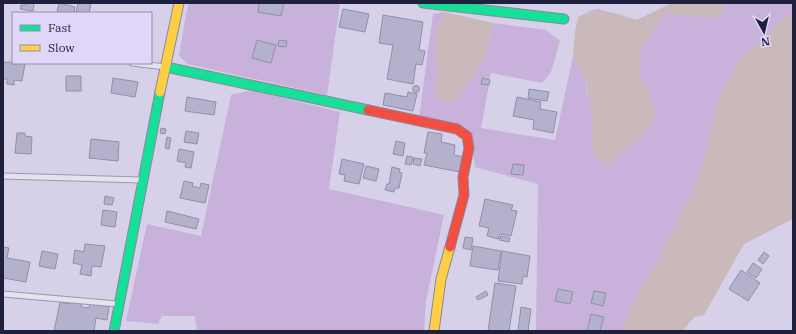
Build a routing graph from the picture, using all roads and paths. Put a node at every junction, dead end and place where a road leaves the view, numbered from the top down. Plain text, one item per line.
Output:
1 (179, 3) edge
2 (423, 3) edge
3 (564, 19) dead end
4 (140, 64) edge
5 (166, 67) junction
6 (3, 176) edge
7 (142, 180) junction
8 (3, 294) edge
9 (119, 304) junction
10 (114, 331) edge
11 (434, 331) edge

1 - 5 street
2 - 3 street
4 - 5 lane
5 - 7 street
5 - 11 street
6 - 7 lane
7 - 9 street
8 - 9 lane
9 - 10 street

